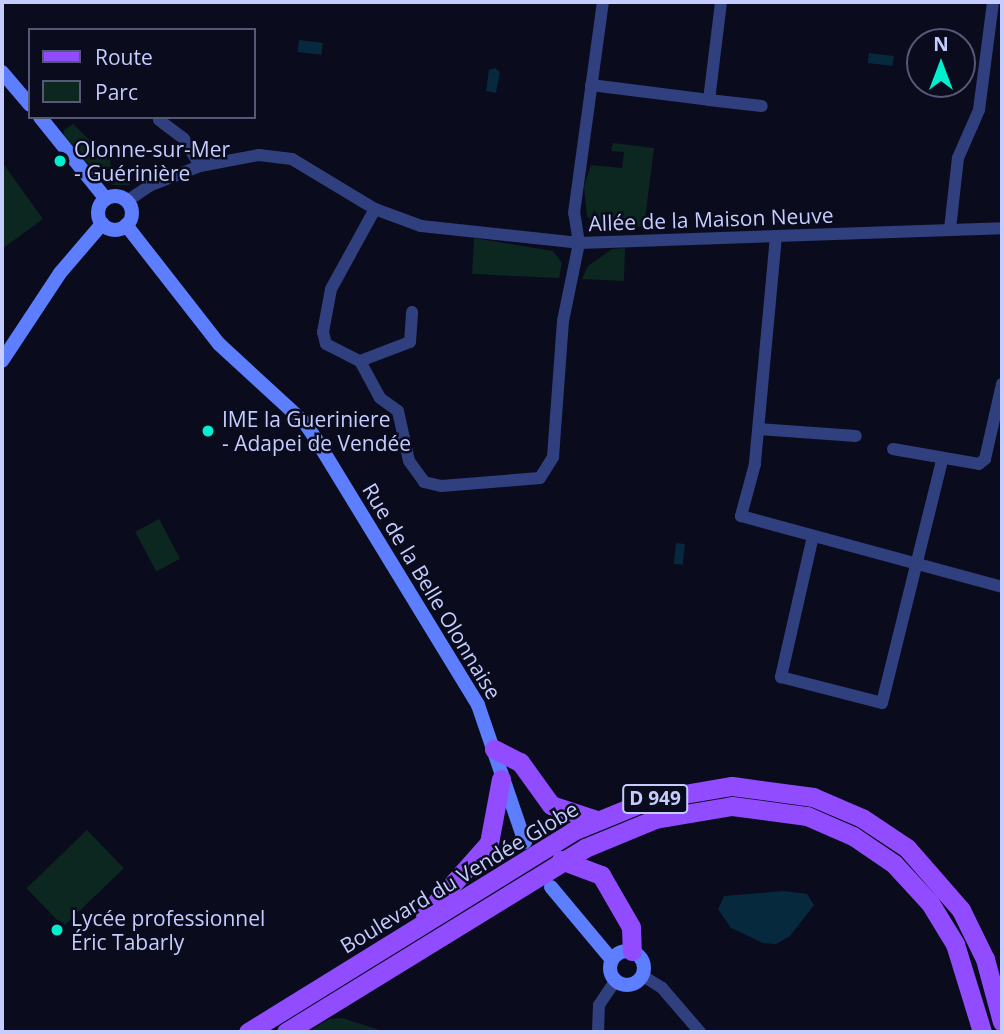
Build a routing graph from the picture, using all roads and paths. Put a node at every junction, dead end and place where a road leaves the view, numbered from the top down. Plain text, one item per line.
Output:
1 (603, 2) edge
2 (721, 2) edge
3 (993, 2) edge
4 (2, 72) edge
5 (591, 85) junction
6 (709, 100) junction
7 (28, 102) edge
8 (762, 106) dead end
9 (42, 119) edge
10 (159, 120) dead end
11 (200, 166) junction
12 (106, 199) junction
13 (127, 201) junction
14 (375, 209) junction
15 (102, 224) junction
16 (126, 226) junction
17 (1002, 228) edge
18 (950, 229) junction
19 (776, 236) junction
20 (579, 243) junction
21 (412, 312) dead end
22 (2, 361) edge
23 (359, 361) junction
24 (1002, 384) edge
25 (759, 429) junction
26 (856, 436) dead end
27 (893, 449) dead end
28 (942, 460) junction
29 (813, 536) junction
30 (919, 565) junction
31 (1002, 587) edge
32 (494, 749) junction
33 (501, 779) junction
34 (597, 820) junction
35 (610, 836) junction
36 (524, 842) dead end
37 (561, 860) junction
38 (601, 875) junction
39 (551, 887) dead end
40 (413, 929) junction
41 (632, 951) junction
42 (612, 960) junction
43 (643, 976) junction
44 (615, 981) junction
45 (1002, 1023) edge
46 (248, 1032) edge
47 (286, 1032) edge
48 (598, 1032) edge
49 (700, 1032) edge
50 (982, 1032) edge

1 - 5 street, Allée de la Maison Neuve
2 - 6 street
3 - 18 street
4 - 7 street
5 - 6 street
5 - 20 street, Allée de la Maison Neuve
6 - 8 street
9 - 12 street
10 - 11 street
11 - 13 street
11 - 14 street
12 - 13 street
12 - 15 street
13 - 16 street
14 - 20 street
14 - 23 street
15 - 16 street
15 - 22 street
16 - 32 street, Rue de la Belle Olonnaise
17 - 18 street, Allée de la Maison Neuve
18 - 19 street, Allée de la Maison Neuve
19 - 20 street, Allée de la Maison Neuve
19 - 25 street
20 - 23 street
21 - 23 street
24 - 28 street
25 - 26 street
25 - 29 street
27 - 28 street
28 - 30 street
29 - 30 street
29 - 30 street
30 - 31 street
32 - 33 street, Rue de la Belle Olonnaise
32 - 34 main road
33 - 36 street, Rue de la Belle Olonnaise
33 - 40 main road
34 - 40 main road, Boulevard du Vendée Globe / D 949
34 - 45 main road, Boulevard du Vendée Globe / D 949
35 - 37 main road, Boulevard du Vendée Globe / D 949
35 - 38 main road
35 - 50 main road, Boulevard du Vendée Globe / D 949
37 - 38 main road
37 - 47 main road, Boulevard du Vendée Globe / D 949
38 - 41 main road
39 - 42 street
40 - 46 main road, Boulevard du Vendée Globe / D 949
41 - 42 street
41 - 43 street
42 - 44 street
43 - 44 street
43 - 49 street
44 - 48 street

